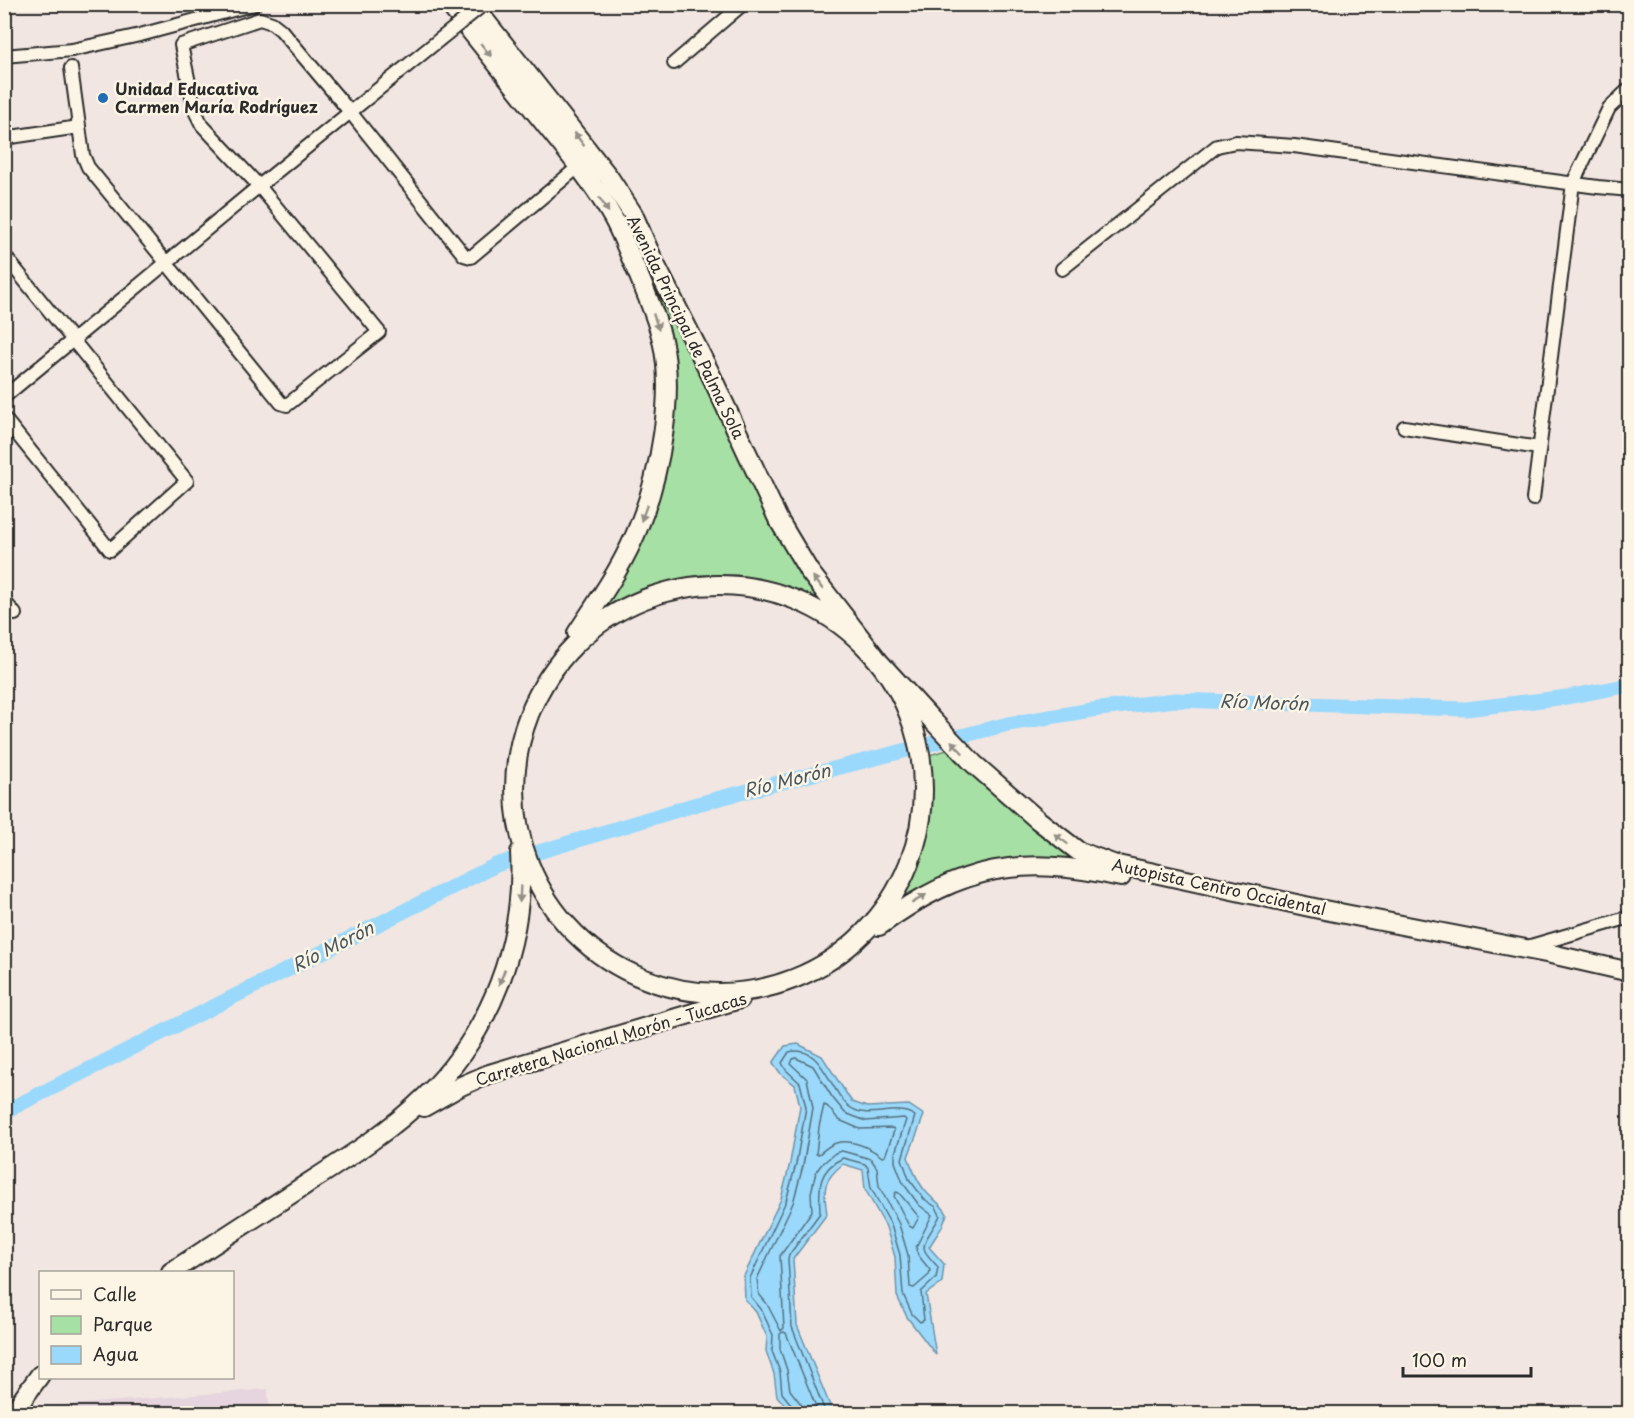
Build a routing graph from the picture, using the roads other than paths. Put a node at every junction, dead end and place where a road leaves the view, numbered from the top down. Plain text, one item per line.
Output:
1 (255, 4) edge
2 (449, 4) edge
3 (472, 4) edge
4 (484, 4) edge
5 (743, 4) edge
6 (4, 56) edge
7 (674, 63) dead end
8 (71, 68) dead end
9 (1629, 88) edge
10 (351, 113) junction
11 (79, 127) junction
12 (4, 138) edge
13 (578, 167) junction
14 (1574, 183) junction
15 (259, 186) junction
16 (1629, 190) edge
17 (4, 255) edge
18 (167, 263) junction
19 (1062, 269) dead end
20 (74, 340) junction
21 (4, 397) edge
22 (4, 418) edge
23 (1404, 427) dead end
24 (1539, 448) junction
25 (1533, 499) dead end
26 (4, 601) edge
27 (15, 614) dead end
28 (880, 663) junction
29 (552, 670) junction
30 (525, 866) junction
31 (1629, 917) edge
32 (1629, 926) edge
33 (853, 944) junction
34 (1519, 949) junction
35 (1546, 959) junction
36 (1629, 972) edge
37 (782, 984) junction
38 (1629, 984) edge
39 (380, 1134) junction
40 (173, 1271) edge
41 (39, 1376) edge
42 (12, 1413) edge

1 - 6 street
2 -> 13 highway, Avenida Principal de Palma Sola
28 -> 3 highway, Avenida Principal de Palma Sola
4 - 10 street, bridge
5 - 7 street
8 - 11 street
9 - 14 street
10 - 13 street
10 - 15 street
10 - 15 street
11 - 12 street
11 - 18 street
13 -> 29 highway, Avenida Principal de Palma Sola
14 - 16 street
14 - 19 street
14 - 24 street
15 - 18 street
15 - 18 street
17 - 20 street
18 - 20 street
20 - 21 street
20 - 22 street
23 - 24 street
24 - 25 street
26 - 27 street
28 - 29 highway
28 - 33 highway
34 -> 28 highway, Autopista Centro Occidental
29 - 30 highway
30 - 37 highway
30 -> 39 highway, Carretera Nacional Morón - Tucacas
31 - 34 street
32 - 35 street
33 -> 35 highway, Autopista Centro Occidental
33 - 37 highway
34 - 35 highway, Autopista Centro Occidental
35 - 36 highway, Autopista Centro Occidental
35 - 38 highway, Autopista Centro Occidental
37 - 39 highway, Carretera Nacional Morón - Tucacas
39 - 40 highway, Carretera Nacional Morón - Tucacas
41 - 42 highway

